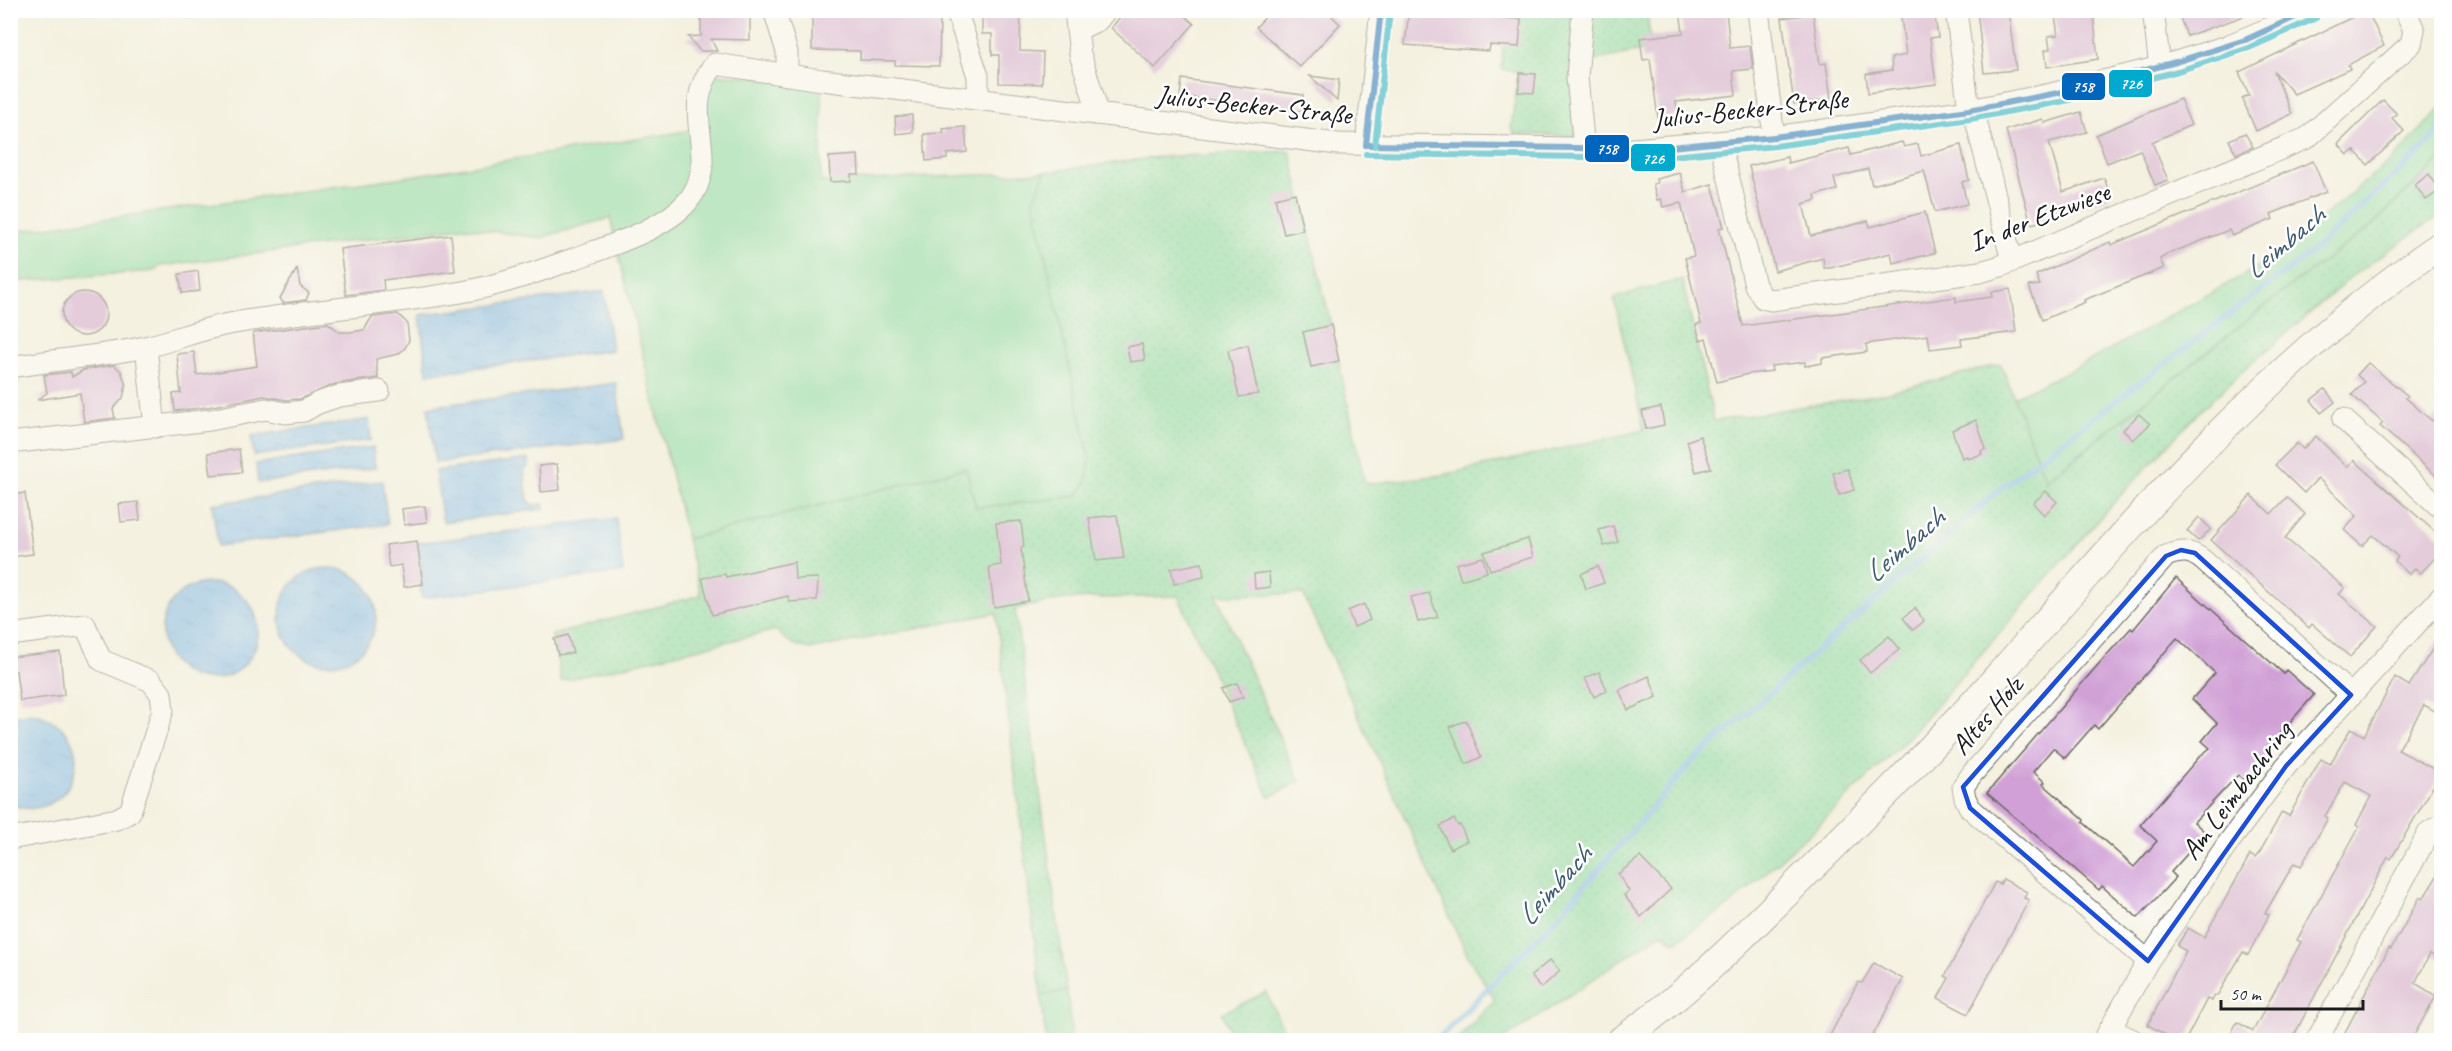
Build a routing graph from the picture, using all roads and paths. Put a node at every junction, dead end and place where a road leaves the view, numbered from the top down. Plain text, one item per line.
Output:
1 (774, 10) edge
2 (956, 10) edge
3 (1107, 10) edge
4 (1381, 10) edge
5 (1583, 10) edge
6 (1758, 10) edge
7 (1956, 10) edge
8 (2153, 10) edge
9 (2312, 10) edge
10 (2405, 10) edge
11 (1076, 20) edge
12 (2160, 67) junction
13 (787, 75) junction
14 (978, 98) junction
15 (1971, 109) junction
16 (1095, 114) junction
17 (1774, 137) junction
18 (1583, 141) junction
19 (1720, 143) junction
20 (1366, 145) junction
21 (2442, 244) edge
22 (2012, 261) junction
23 (146, 347) junction
24 (10, 367) edge
25 (379, 391) dead end
26 (2343, 419) dead end
27 (155, 427) junction
28 (10, 443) edge
29 (2442, 509) edge
30 (2442, 596) edge
31 (10, 635) edge
32 (2351, 695) junction
33 (2442, 824) edge
34 (10, 839) edge
35 (2148, 961) junction
36 (1657, 1014) junction
37 (2107, 1035) edge
38 (1621, 1041) edge
39 (1652, 1041) edge
40 (2133, 1041) edge
41 (2317, 1041) edge

1 - 13 street
2 - 14 street
3 - 11 street
4 - 20 street
5 - 18 street
6 - 17 street
7 - 15 street
8 - 12 street
9 - 12 street, Julius-Becker-Straße
10 - 22 street, In der Etzwiese
11 - 16 street
12 - 15 street, Julius-Becker-Straße
13 - 14 street, Julius-Becker-Straße
13 - 23 street, Julius-Becker-Straße
14 - 16 street, Julius-Becker-Straße
15 - 17 street, Julius-Becker-Straße
15 - 22 street
16 - 20 street, Julius-Becker-Straße
17 - 19 street, Julius-Becker-Straße
18 - 19 street, Julius-Becker-Straße
18 - 20 street, Julius-Becker-Straße
19 - 22 street, In der Etzwiese
21 - 36 main road
23 - 24 street
23 - 27 street
25 - 27 street
26 - 29 street
27 - 28 street
30 - 32 street, Am Leimbachring
31 - 34 street
32 - 35 street, Am Leimbachring
32 - 35 street, Altes Holz
33 - 41 street
35 - 37 street, Am Leimbachring
36 - 38 main road
36 - 39 main road
37 - 40 street

